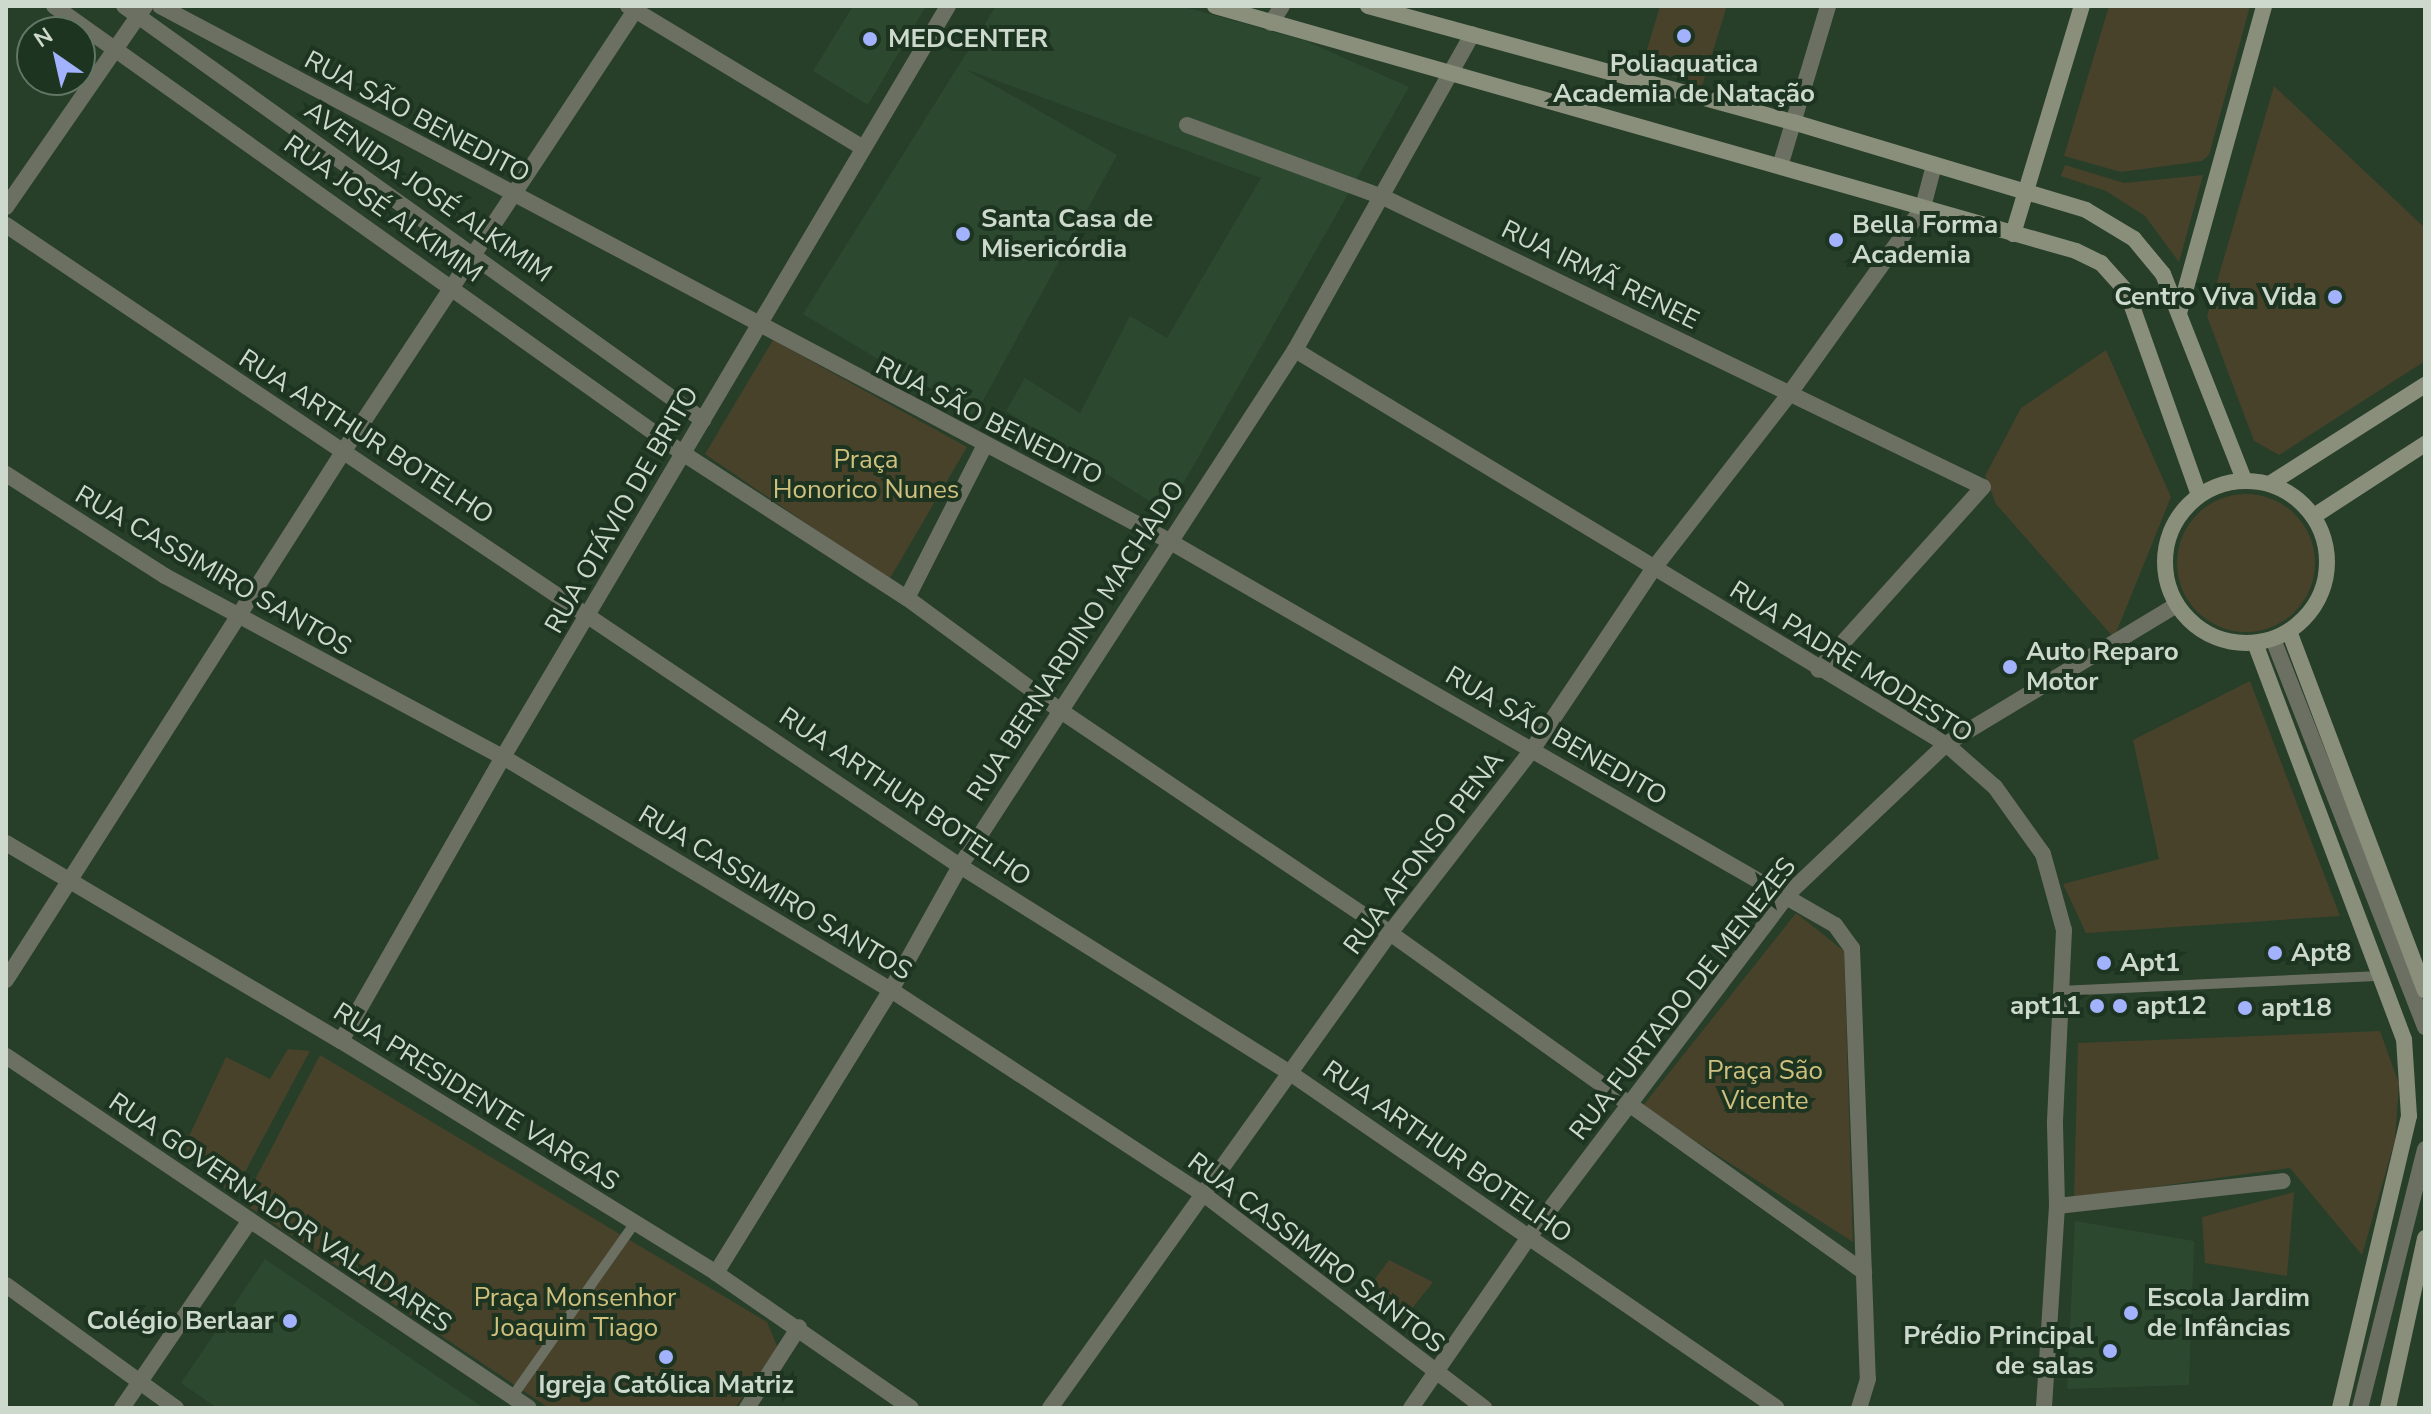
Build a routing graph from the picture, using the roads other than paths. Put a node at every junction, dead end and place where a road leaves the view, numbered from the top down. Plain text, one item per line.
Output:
1 (54, 6) edge
2 (160, 6) edge
3 (948, 6) edge
4 (1215, 6) edge
5 (1282, 6) edge
6 (1368, 6) edge
7 (1828, 6) edge
8 (2082, 6) edge
9 (2264, 6) edge
10 (633, 8) edge
11 (136, 9) edge
12 (1271, 23) junction
13 (1472, 34) junction
14 (114, 51) junction
15 (1452, 77) junction
16 (1793, 122) junction
17 (1187, 125) dead end
18 (863, 148) junction
19 (1781, 163) junction
20 (1934, 165) junction
21 (2026, 192) junction
22 (512, 196) junction
23 (1383, 197) junction
24 (6, 207) edge
25 (1923, 207) junction
26 (6, 225) edge
27 (2013, 234) junction
28 (476, 255) junction
29 (453, 287) junction
30 (2179, 313) junction
31 (759, 325) junction
32 (1295, 350) junction
33 (2425, 385) edge
34 (1790, 393) junction
35 (703, 420) junction
36 (2425, 444) edge
37 (984, 447) junction
38 (343, 452) junction
39 (684, 454) junction
40 (6, 474) edge
41 (2244, 480) junction
42 (2271, 483) junction
43 (2199, 495) junction
44 (2314, 516) junction
45 (1169, 541) junction
46 (1654, 568) junction
47 (907, 598) junction
48 (2176, 605) junction
49 (591, 614) junction
50 (236, 616) junction
51 (2289, 631) junction
52 (2273, 639) junction
53 (2255, 643) junction
54 (1818, 670) junction
55 (1058, 709) junction
56 (1946, 744) junction
57 (1532, 750) junction
58 (503, 757) junction
59 (6, 843) edge
60 (960, 866) junction
61 (70, 880) junction
62 (1788, 894) junction
63 (1390, 933) junction
64 (2381, 976) junction
65 (6, 980) edge
66 (891, 990) junction
67 (2425, 990) edge
68 (2060, 991) junction
69 (2425, 1027) edge
70 (341, 1041) junction
71 (6, 1056) edge
72 (1293, 1075) junction
73 (1631, 1107) junction
74 (2425, 1149) edge
75 (2283, 1181) dead end
76 (1206, 1196) junction
77 (2057, 1206) junction
78 (249, 1222) junction
79 (634, 1224) junction
80 (1529, 1237) junction
81 (2425, 1238) edge
82 (1864, 1272) junction
83 (716, 1273) junction
84 (6, 1285) edge
85 (799, 1327) junction
86 (1436, 1374) junction
87 (141, 1383) junction
88 (512, 1397) junction
89 (122, 1408) edge
90 (176, 1408) edge
91 (529, 1408) edge
92 (747, 1408) edge
93 (911, 1408) edge
94 (1050, 1408) edge
95 (1411, 1408) edge
96 (1484, 1408) edge
97 (1777, 1408) edge
98 (1859, 1408) edge
99 (2044, 1408) edge
100 (2340, 1408) edge
101 (2360, 1408) edge
102 (2388, 1408) edge

1 - 14 street, RUA JOSÉ ALKIMIM
2 - 22 street, RUA SÃO BENEDITO
3 - 18 street, RUA OTÁVIO DE BRITO
4 - 12 main road
5 - 12 street
6 - 13 main road
7 - 16 street
8 - 21 main road
9 - 30 main road
10 - 18 street
10 - 22 street
11 - 14 street
11 - 28 street, AVENIDA JOSÉ ALKIMIM
12 - 15 main road
13 - 15 street, RUA BERNARDINO MACHADO
13 - 16 main road
14 - 24 street
14 - 29 street, RUA JOSÉ ALKIMIM
15 - 19 main road
15 - 23 street, RUA BERNARDINO MACHADO
16 - 19 street
16 - 20 main road
17 - 23 street, RUA IRMÃ RENEE
18 - 31 street, RUA OTÁVIO DE BRITO
19 - 25 main road
20 - 21 main road
20 - 25 street, RUA AFONSO PENA
21 - 27 main road
21 - 30 main road
22 - 28 street
22 - 31 street, RUA SÃO BENEDITO
23 - 32 street, RUA BERNARDINO MACHADO
23 - 34 street, RUA IRMÃ RENEE
25 - 27 main road
25 - 34 street, RUA AFONSO PENA
26 - 38 street, RUA ARTHUR BOTELHO
27 - 43 main road
28 - 29 street
28 - 35 street, AVENIDA JOSÉ ALKIMIM
29 - 38 street
29 - 39 street, RUA JOSÉ ALKIMIM
30 - 41 main road
31 - 35 street, RUA OTÁVIO DE BRITO
31 - 37 street, RUA SÃO BENEDITO
32 - 45 street, RUA BERNARDINO MACHADO
32 - 46 street, RUA PADRE MODESTO
33 - 42 main road
34 - 46 street, RUA AFONSO PENA
34 - 54 street, RUA IRMÃ RENEE
35 - 39 street, RUA OTÁVIO DE BRITO
36 - 44 main road
37 - 45 street, RUA SÃO BENEDITO
37 - 47 street
38 - 49 street, RUA ARTHUR BOTELHO
38 - 50 street
39 - 47 street, RUA JOSÉ ALKIMIM
39 - 49 street, RUA OTÁVIO DE BRITO
40 - 50 street, RUA CASSIMIRO SANTOS
41 - 42 main road
41 - 43 main road
42 - 44 main road
43 - 48 main road
44 - 51 main road
45 - 55 street, RUA BERNARDINO MACHADO
45 - 57 street, RUA SÃO BENEDITO
46 - 54 street, RUA PADRE MODESTO
46 - 57 street, RUA AFONSO PENA
47 - 55 street, RUA JOSÉ ALKIMIM
48 - 53 main road
48 - 56 street, RUA FURTADO DE MENEZES
49 - 58 street, RUA OTÁVIO DE BRITO
49 - 60 street, RUA ARTHUR BOTELHO
50 - 58 street, RUA CASSIMIRO SANTOS
50 - 61 street
51 - 52 main road
51 - 67 main road
52 - 53 main road
52 - 69 street
53 - 64 main road
54 - 56 street, RUA PADRE MODESTO
55 - 60 street, RUA BERNARDINO MACHADO
55 - 63 street, RUA JOSÉ ALKIMIM
56 - 62 street, RUA FURTADO DE MENEZES
56 - 68 street, RUA PADRE MODESTO
57 - 62 street, RUA SÃO BENEDITO
57 - 63 street, RUA AFONSO PENA
58 - 66 street, RUA CASSIMIRO SANTOS
58 - 70 street, RUA OTÁVIO DE BRITO
59 - 61 street, RUA PRESIDENTE VARGAS
60 - 66 street, RUA BERNARDINO MACHADO
60 - 72 street, RUA ARTHUR BOTELHO
61 - 65 street
61 - 70 street, RUA PRESIDENTE VARGAS
62 - 73 street, RUA FURTADO DE MENEZES
62 - 82 street, RUA SÃO BENEDITO
63 - 72 street, RUA AFONSO PENA
63 - 73 street, RUA JOSÉ ALKIMIM
64 - 68 lane
64 - 100 main road
66 - 76 street, RUA CASSIMIRO SANTOS
66 - 83 street, RUA BERNARDINO MACHADO
68 - 77 street, RUA PADRE MODESTO
70 - 79 street, RUA PRESIDENTE VARGAS
71 - 78 street, RUA GOVERNADOR VALADARES
72 - 76 street, RUA AFONSO PENA
72 - 80 street, RUA ARTHUR BOTELHO
73 - 80 street, RUA FURTADO DE MENEZES
73 - 82 street, RUA JOSÉ ALKIMIM
74 - 101 street
75 - 77 street
76 - 86 street, RUA CASSIMIRO SANTOS
76 - 94 street, RUA AFONSO PENA
77 - 99 street, RUA PADRE MODESTO
78 - 87 street
78 - 88 street, RUA GOVERNADOR VALADARES
79 - 83 street, RUA PRESIDENTE VARGAS
79 - 88 lane
80 - 86 street, RUA FURTADO DE MENEZES
80 - 97 street, RUA ARTHUR BOTELHO
81 - 102 main road
82 - 98 street, RUA SÃO BENEDITO
83 - 85 street, RUA PRESIDENTE VARGAS
84 - 87 street
85 - 92 street
85 - 93 street, RUA PRESIDENTE VARGAS
86 - 95 street, RUA FURTADO DE MENEZES
86 - 96 street, RUA CASSIMIRO SANTOS
87 - 89 street
87 - 90 street
88 - 91 street, RUA GOVERNADOR VALADARES

